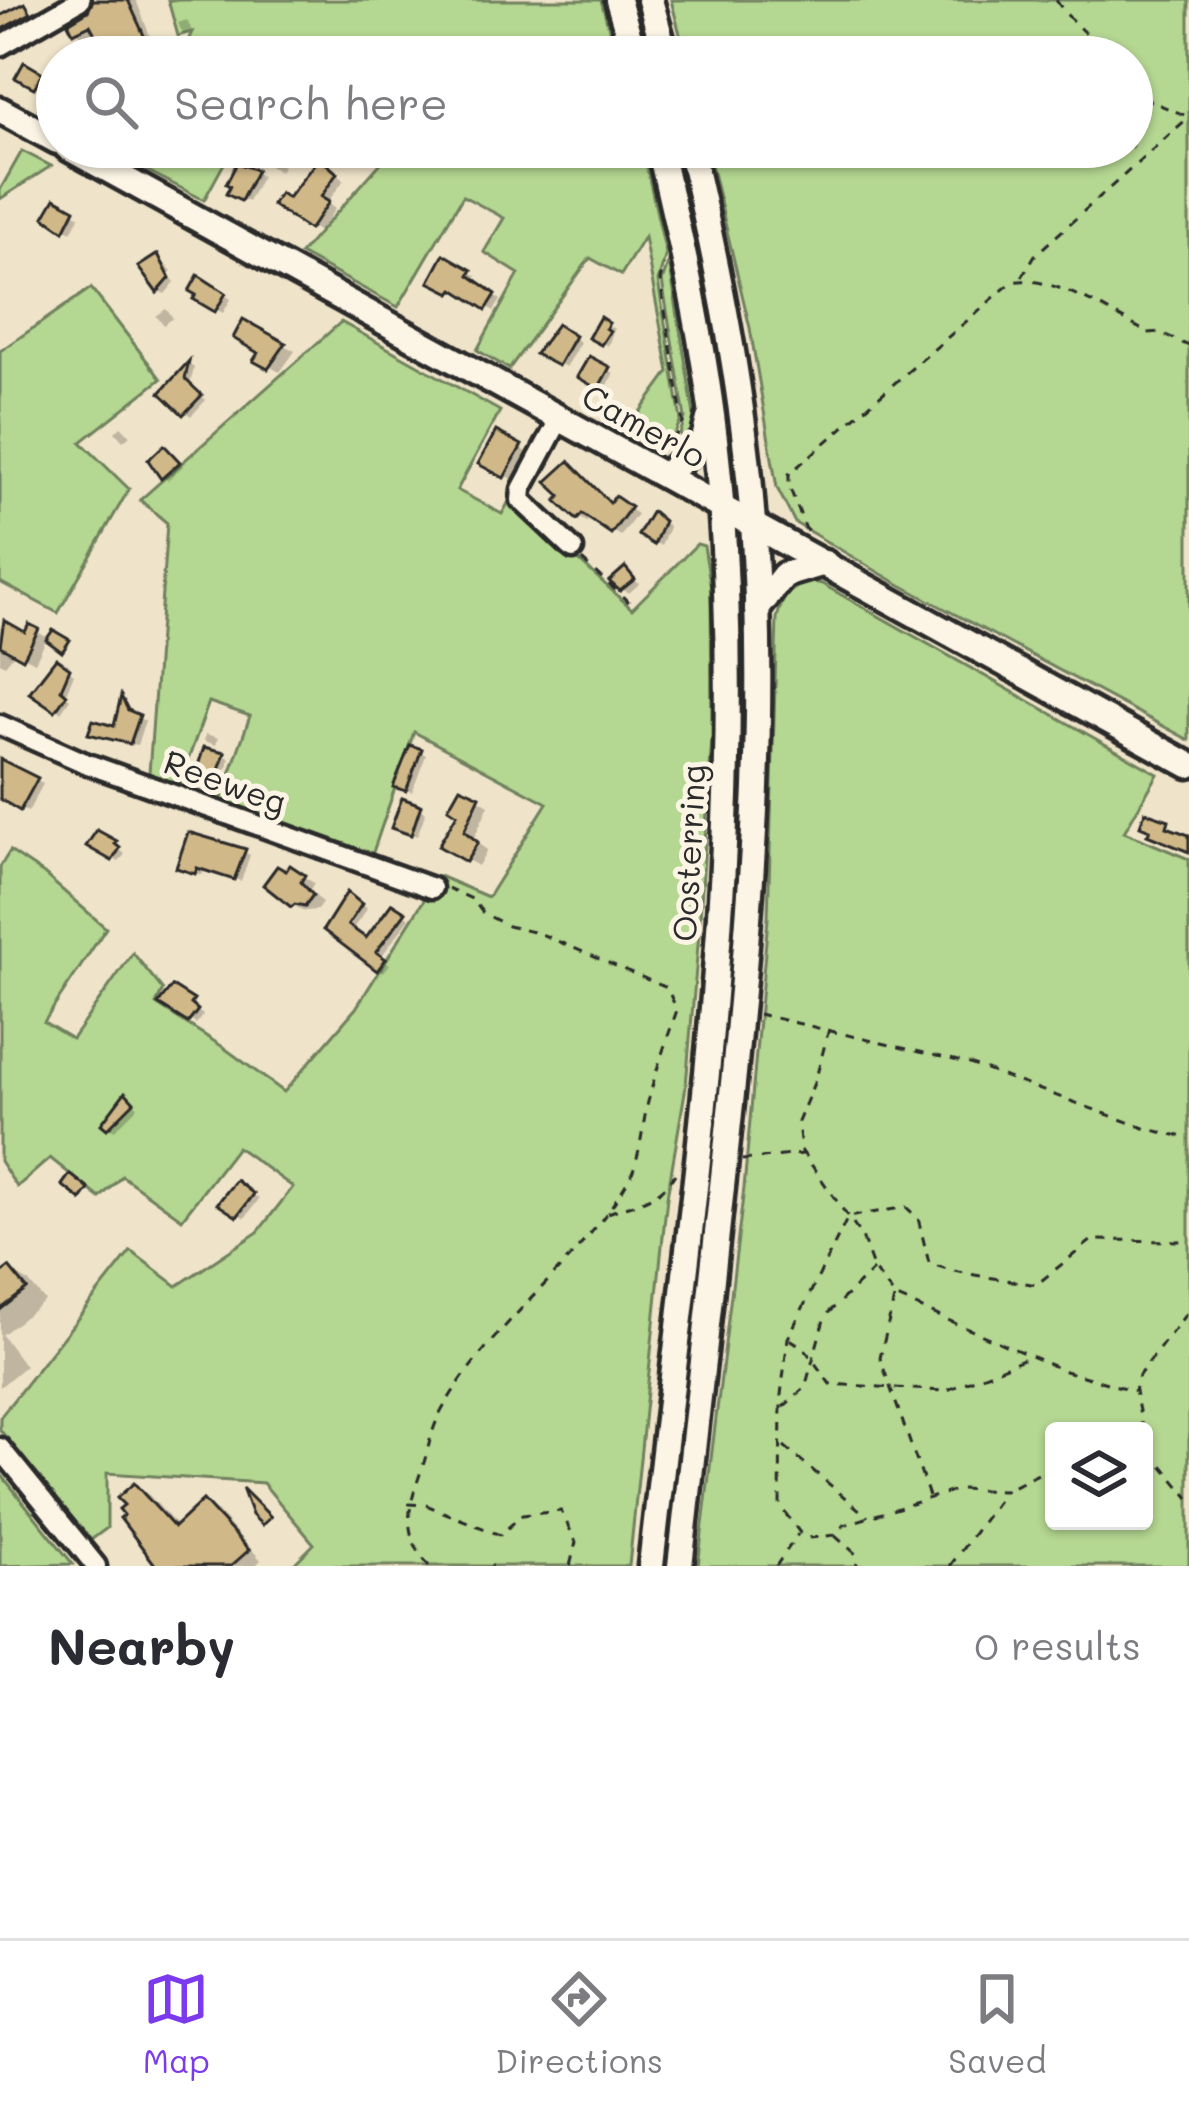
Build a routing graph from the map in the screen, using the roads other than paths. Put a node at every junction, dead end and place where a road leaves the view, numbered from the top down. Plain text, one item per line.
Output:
1 (80, 0) edge
2 (618, 0) edge
3 (650, 0) edge
4 (629, 36) edge
5 (660, 36) edge
6 (0, 46) edge
7 (0, 110) edge
8 (36, 130) edge
9 (105, 168) edge
10 (664, 168) edge
11 (695, 168) edge
12 (711, 411) junction
13 (560, 418) junction
14 (665, 476) junction
15 (722, 507) junction
16 (753, 524) junction
17 (573, 549) road end
18 (824, 563) junction
19 (757, 608) junction
20 (0, 725) edge
21 (1189, 765) edge
22 (432, 888) road end
23 (0, 1448) edge
24 (96, 1566) edge
25 (651, 1566) edge
26 (680, 1566) edge

1 - 6 street
2 - 4 main road
3 - 5 main road
7 - 8 main road
9 - 13 main road, Camerlo
10 - 12 main road, Oosterring
11 - 16 main road, Oosterring
12 - 14 main road
12 - 15 main road, Oosterring
13 - 14 main road, Camerlo
13 - 17 street
14 - 15 main road, Camerlo
15 - 16 main road, Camerlo
15 - 25 main road, Oosterring
16 - 18 main road, Camerlo
16 - 19 main road, Oosterring
18 - 19 main road
18 - 21 main road, Camerlo
19 - 26 main road, Oosterring
20 - 22 street, Reeweg
23 - 24 street

